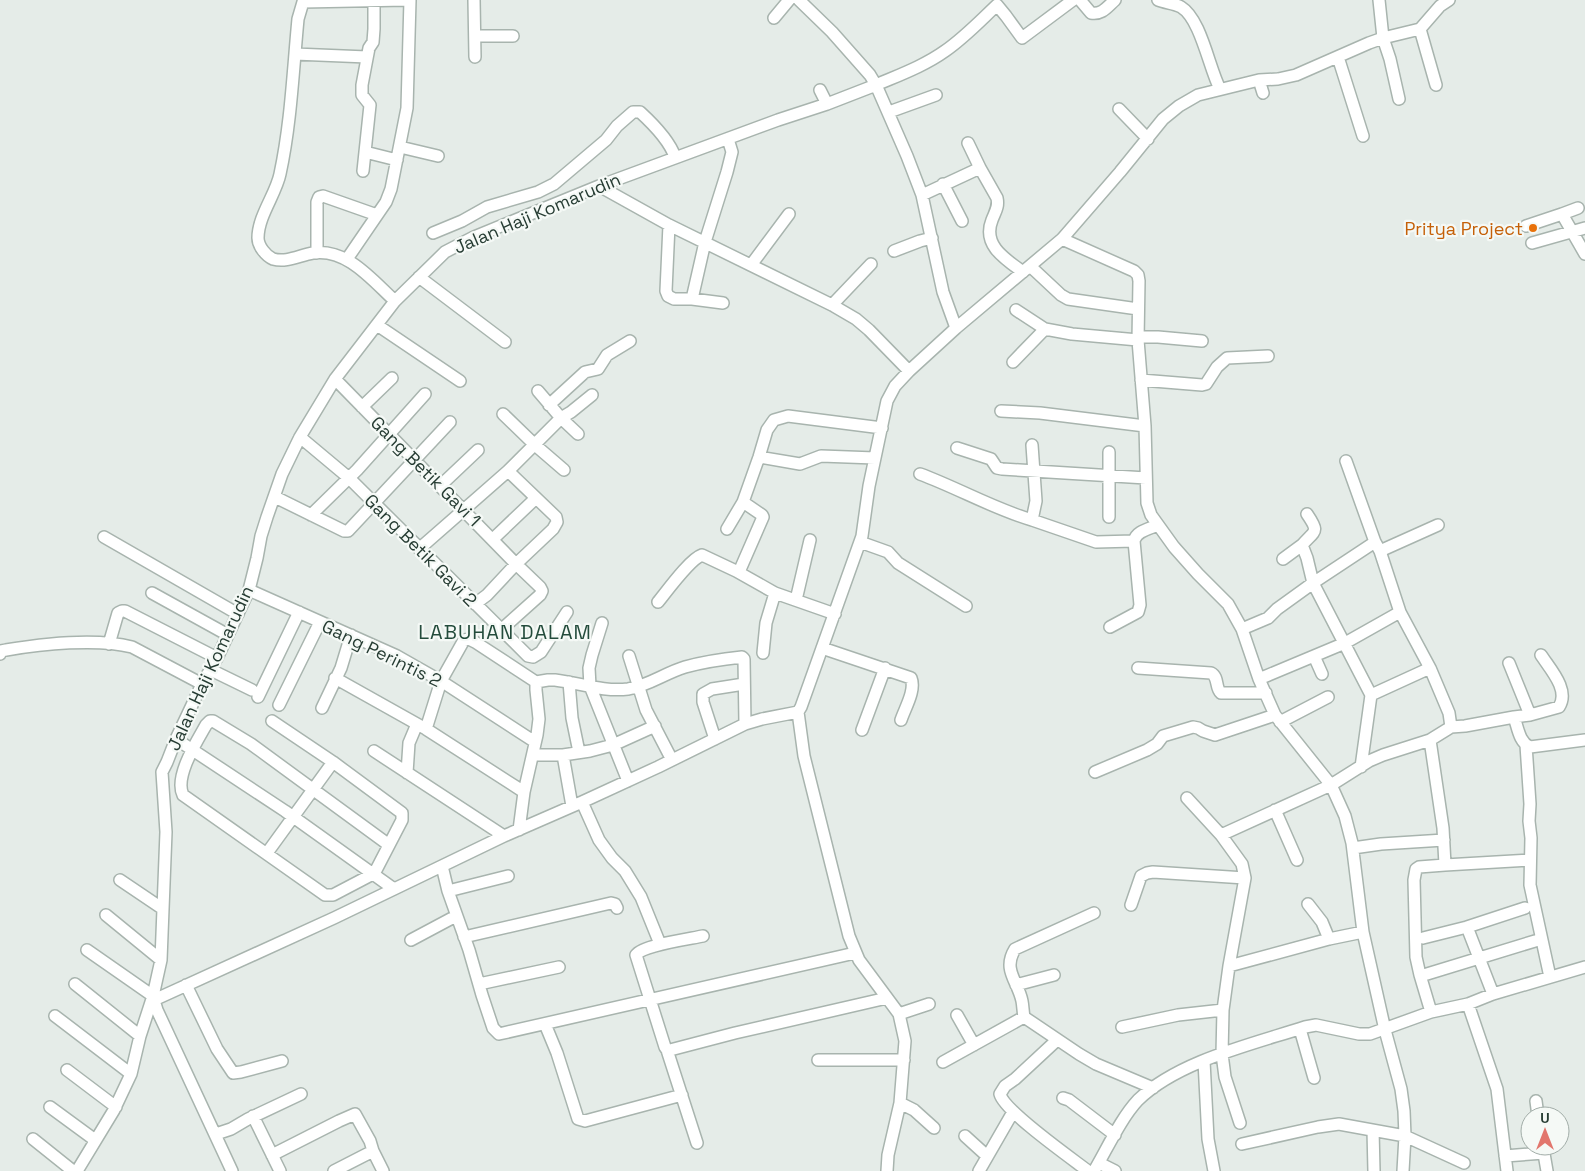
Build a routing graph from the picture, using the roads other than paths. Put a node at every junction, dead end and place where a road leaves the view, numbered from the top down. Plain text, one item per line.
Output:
1 (342, 0) edge
2 (408, 0) edge
3 (474, 0) edge
4 (789, 0) edge
5 (799, 0) edge
6 (1073, 0) edge
7 (1080, 0) edge
8 (1115, 0) edge
9 (1158, 0) edge
10 (1380, 0) edge
11 (1449, 0) edge
12 (303, 1) edge
13 (374, 1) edge
14 (774, 18) dead end
15 (1420, 29) junction
16 (475, 36) junction
17 (513, 36) dead end
18 (1383, 38) junction
19 (295, 54) junction
20 (475, 56) dead end
21 (367, 57) junction
22 (1338, 57) junction
23 (873, 80) junction
24 (1259, 80) junction
25 (1436, 85) dead end
26 (1220, 89) junction
27 (1263, 93) dead end
28 (936, 95) dead end
29 (1398, 99) dead end
30 (1119, 109) dead end
31 (889, 112) junction
32 (1363, 136) dead end
33 (728, 139) junction
34 (1148, 139) junction
35 (968, 143) dead end
36 (400, 147) junction
37 (365, 152) junction
38 (674, 154) junction
39 (438, 156) dead end
40 (397, 160) junction
41 (980, 168) junction
42 (363, 171) dead end
43 (943, 184) junction
44 (598, 186) junction
45 (922, 195) junction
46 (1578, 208) dead end
47 (789, 214) dead end
48 (1562, 214) junction
49 (377, 215) junction
50 (962, 221) dead end
51 (669, 224) junction
52 (1526, 226) dead end
53 (1585, 228) edge
54 (1572, 232) junction
55 (433, 233) dead end
56 (932, 238) junction
57 (1062, 239) junction
58 (705, 242) junction
59 (1532, 243) dead end
60 (894, 251) dead end
61 (317, 253) junction
62 (1585, 254) edge
63 (347, 259) junction
64 (751, 264) junction
65 (871, 264) dead end
66 (1026, 269) junction
67 (420, 277) junction
68 (692, 299) junction
69 (395, 301) junction
70 (724, 303) dead end
71 (832, 305) junction
72 (1138, 309) junction
73 (1016, 310) dead end
74 (377, 325) junction
75 (956, 328) junction
76 (1045, 330) junction
77 (1138, 338) junction
78 (1202, 341) dead end
79 (504, 342) dead end
80 (630, 342) dead end
81 (1268, 356) dead end
82 (1014, 362) dead end
83 (909, 371) junction
84 (392, 378) dead end
85 (335, 379) junction
86 (460, 380) dead end
87 (1141, 380) junction
88 (538, 391) dead end
89 (425, 394) dead end
90 (592, 395) dead end
91 (549, 405) junction
92 (362, 406) junction
93 (1001, 411) dead end
94 (503, 414) dead end
95 (560, 418) junction
96 (450, 422) dead end
97 (1145, 426) junction
98 (882, 428) junction
99 (388, 434) junction
100 (578, 434) dead end
101 (300, 437) junction
102 (535, 445) junction
103 (1032, 445) dead end
104 (957, 448) dead end
105 (478, 450) dead end
106 (1109, 452) dead end
107 (759, 457) junction
108 (875, 458) junction
109 (415, 461) junction
110 (1346, 461) dead end
111 (564, 470) dead end
112 (1033, 471) junction
113 (508, 472) junction
114 (920, 474) dead end
115 (1110, 476) junction
116 (349, 478) junction
117 (1146, 478) junction
118 (440, 486) junction
119 (275, 498) junction
120 (536, 498) junction
121 (743, 502) junction
122 (373, 503) junction
123 (464, 510) junction
124 (1307, 514) dead end
125 (311, 515) junction
126 (1109, 517) dead end
127 (1032, 520) junction
128 (1158, 525) junction
129 (1438, 526) dead end
130 (727, 529) dead end
131 (104, 537) dead end
132 (493, 539) junction
133 (810, 540) dead end
134 (1134, 541) junction
135 (860, 542) junction
136 (1302, 545) junction
137 (1377, 547) junction
138 (419, 548) junction
139 (1283, 559) dead end
140 (516, 564) junction
141 (739, 572) junction
142 (1313, 583) junction
143 (249, 590) junction
144 (152, 593) dead end
145 (775, 593) junction
146 (796, 600) junction
147 (658, 602) dead end
148 (475, 604) junction
149 (966, 606) dead end
150 (299, 612) junction
151 (567, 612) dead end
152 (1400, 612) junction
153 (238, 614) junction
154 (835, 614) junction
155 (320, 622) junction
156 (602, 623) dead end
157 (1110, 627) dead end
158 (502, 629) junction
159 (1242, 629) junction
160 (228, 635) junction
161 (351, 635) junction
162 (1345, 643) junction
163 (109, 644) junction
164 (822, 648) junction
165 (763, 653) dead end
166 (0, 654) edge
167 (1541, 655) dead end
168 (629, 656) dead end
169 (1314, 656) junction
170 (217, 658) junction
171 (1509, 663) dead end
172 (884, 668) junction
173 (1138, 668) dead end
174 (1430, 668) junction
175 (210, 670) junction
176 (1322, 674) dead end
177 (335, 678) junction
178 (1259, 679) junction
179 (441, 681) junction
180 (536, 682) junction
181 (569, 682) junction
182 (202, 684) junction
183 (744, 684) junction
184 (590, 686) junction
185 (638, 687) junction
186 (1266, 693) junction
187 (1371, 695) junction
188 (1328, 697) dead end
189 (279, 705) dead end
190 (322, 708) dead end
191 (798, 712) junction
192 (1530, 715) junction
193 (1514, 717) junction
194 (1278, 718) junction
195 (901, 720) dead end
196 (272, 721) dead end
197 (745, 724) junction
198 (422, 726) junction
199 (655, 726) junction
200 (1451, 727) junction
201 (862, 730) dead end
202 (176, 739) junction
203 (715, 739) junction
204 (1430, 740) junction
205 (1585, 740) edge
206 (535, 742) junction
207 (613, 745) junction
208 (1526, 745) junction
209 (193, 749) junction
210 (374, 752) dead end
211 (579, 752) junction
212 (533, 755) junction
213 (563, 755) junction
214 (672, 760) junction
215 (333, 762) junction
216 (1361, 767) junction
217 (1094, 772) dead end
218 (406, 773) junction
219 (628, 781) junction
220 (1332, 785) junction
221 (314, 790) junction
222 (524, 792) junction
223 (1187, 798) dead end
224 (577, 804) junction
225 (1275, 810) junction
226 (293, 818) junction
227 (519, 830) junction
228 (1221, 834) junction
229 (504, 836) junction
230 (1444, 840) junction
231 (389, 845) junction
232 (1353, 848) junction
233 (267, 854) junction
234 (1297, 860) dead end
235 (1530, 860) junction
236 (442, 866) junction
237 (1445, 866) junction
238 (374, 874) junction
239 (508, 876) dead end
240 (1245, 878) junction
241 (120, 880) dead end
242 (394, 889) junction
243 (448, 891) junction
244 (1308, 904) dead end
245 (1131, 905) dead end
246 (617, 908) dead end
247 (1525, 908) dead end
248 (163, 909) junction
249 (1094, 913) dead end
250 (106, 914) dead end
251 (456, 916) junction
252 (1467, 927) junction
253 (1363, 932) junction
254 (703, 936) dead end
255 (464, 938) junction
256 (1423, 938) dead end
257 (1329, 939) junction
258 (410, 940) dead end
259 (1534, 941) dead end
260 (660, 944) junction
261 (87, 950) dead end
262 (855, 953) junction
263 (1478, 958) junction
264 (161, 960) junction
265 (1229, 966) junction
266 (559, 967) dead end
267 (1585, 967) edge
268 (1427, 974) dead end
269 (1054, 975) dead end
270 (1550, 977) junction
271 (75, 984) dead end
272 (479, 984) junction
273 (186, 985) junction
274 (1016, 985) junction
275 (1493, 994) junction
276 (153, 998) junction
277 (887, 998) junction
278 (650, 1000) junction
279 (930, 1004) dead end
280 (1468, 1004) junction
281 (1223, 1010) junction
282 (1431, 1012) junction
283 (899, 1014) junction
284 (957, 1014) dead end
285 (55, 1016) dead end
286 (1024, 1017) junction
287 (545, 1024) junction
288 (1122, 1027) dead end
289 (1300, 1029) junction
290 (1384, 1030) junction
291 (140, 1036) junction
292 (1057, 1040) junction
293 (974, 1045) junction
294 (667, 1050) junction
295 (1222, 1054) junction
296 (818, 1060) dead end
297 (904, 1060) junction
298 (282, 1061) dead end
299 (1204, 1061) junction
300 (943, 1062) dead end
301 (67, 1070) dead end
302 (131, 1074) junction
303 (1314, 1078) dead end
304 (1152, 1088) junction
305 (301, 1094) dead end
306 (682, 1095) junction
307 (1063, 1098) dead end
308 (1536, 1101) dead end
309 (900, 1103) junction
310 (1537, 1106) edge
311 (50, 1107) dead end
312 (116, 1108) junction
313 (1013, 1112) junction
314 (253, 1116) junction
315 (1240, 1123) dead end
316 (934, 1128) dead end
317 (1374, 1130) junction
318 (216, 1134) junction
319 (1115, 1135) junction
320 (965, 1136) dead end
321 (1405, 1136) junction
322 (33, 1139) dead end
323 (95, 1140) junction
324 (697, 1143) dead end
325 (1242, 1144) dead end
326 (373, 1151) junction
327 (1520, 1154) edge
328 (272, 1155) junction
329 (987, 1156) junction
330 (1505, 1156) junction
331 (1544, 1156) edge
332 (1464, 1163) dead end
333 (1096, 1167) edge
334 (73, 1171) edge
335 (77, 1171) edge
336 (232, 1171) edge
337 (280, 1171) edge
338 (334, 1171) edge
339 (383, 1171) edge
340 (887, 1171) edge
341 (978, 1171) edge
342 (1088, 1171) edge
343 (1115, 1171) edge
344 (1214, 1171) edge
345 (1374, 1171) edge
346 (1403, 1171) edge
347 (1507, 1171) edge
348 (1547, 1171) edge

1 - 12 street
1 - 13 street
2 - 13 street
2 - 36 street
3 - 16 street
4 - 14 street
5 - 23 street
6 - 23 street, Jalan Haji Komarudin
7 - 8 street
9 - 26 street
10 - 18 street
11 - 15 street
12 - 19 street
13 - 21 street
15 - 18 street
15 - 25 street
16 - 17 street
16 - 20 street
18 - 22 street
18 - 29 street
19 - 21 street
19 - 61 street
21 - 37 street
22 - 24 street
22 - 32 street
23 - 31 street
23 - 33 street, Jalan Haji Komarudin
24 - 26 street
24 - 27 street
26 - 34 street
28 - 31 street
30 - 34 street
31 - 45 street
33 - 38 street, Jalan Haji Komarudin
33 - 58 street
34 - 57 street
35 - 41 street
36 - 39 street
36 - 40 street
37 - 40 street
37 - 42 street
38 - 44 street, Jalan Haji Komarudin
38 - 55 street
40 - 49 street
41 - 43 street
41 - 66 street
43 - 45 street
43 - 50 street
44 - 51 street
44 - 67 street, Jalan Haji Komarudin
45 - 56 street
46 - 48 street
47 - 64 street
48 - 52 street
48 - 54 street
49 - 61 street
49 - 63 street
51 - 58 street
51 - 68 street
53 - 54 street
54 - 59 street
54 - 62 street
56 - 60 street
56 - 75 street
57 - 66 street
57 - 72 street
58 - 64 street
58 - 68 street
61 - 63 street
63 - 69 street
64 - 71 street
65 - 71 street
66 - 72 street
66 - 75 street
67 - 69 street, Jalan Haji Komarudin
67 - 79 street
68 - 70 street
69 - 74 street, Jalan Haji Komarudin
71 - 83 street
72 - 77 street
73 - 76 street
74 - 85 street, Jalan Haji Komarudin
74 - 86 street
75 - 83 street
76 - 77 street
76 - 82 street
77 - 78 street
77 - 87 street
80 - 91 street
81 - 87 street
83 - 98 street
84 - 92 street
85 - 92 street, Gang Betik Gavi 1
85 - 101 street, Jalan Haji Komarudin
87 - 97 street
88 - 91 street
89 - 99 street
90 - 95 street
91 - 95 street
92 - 99 street, Gang Betik Gavi 1
93 - 97 street
94 - 102 street
95 - 100 street
95 - 102 street
96 - 109 street
97 - 117 street
98 - 107 street
98 - 108 street
99 - 109 street, Gang Betik Gavi 1
99 - 116 street
101 - 116 street, Gang Betik Gavi 2
101 - 119 street, Jalan Haji Komarudin
102 - 111 street
102 - 113 street
103 - 112 street
104 - 112 street
105 - 118 street
106 - 115 street
107 - 108 street
107 - 121 street
108 - 135 street
109 - 118 street, Gang Betik Gavi 1
109 - 122 street
110 - 137 street
112 - 115 street
112 - 127 street
113 - 120 street
113 - 123 street
114 - 127 street
115 - 117 street
115 - 126 street
116 - 122 street, Gang Betik Gavi 2
116 - 125 street
117 - 128 street
118 - 123 street, Gang Betik Gavi 1
119 - 125 street
119 - 143 street, Jalan Haji Komarudin
120 - 132 street
120 - 140 street
121 - 130 street
121 - 141 street
122 - 125 street
122 - 138 street, Gang Betik Gavi 2
123 - 132 street, Gang Betik Gavi 1
123 - 138 street
124 - 136 street
127 - 134 street
128 - 134 street
128 - 159 street
129 - 137 street
131 - 153 street
132 - 140 street, Gang Betik Gavi 1
133 - 146 street
134 - 157 street
135 - 149 street
135 - 154 street
136 - 139 street
136 - 142 street
137 - 142 street
137 - 152 street
138 - 148 street, Gang Betik Gavi 2
140 - 148 street
140 - 158 street, Gang Betik Gavi 1
141 - 145 street
141 - 147 street
142 - 159 street
142 - 162 street
143 - 150 street, Gang Perintis 2
143 - 153 street, Jalan Haji Komarudin
144 - 160 street
145 - 146 street
145 - 165 street
146 - 154 street
148 - 158 street, Gang Betik Gavi 2
150 - 155 street, Gang Perintis 2
150 - 175 street
151 - 158 street, Gang Betik Gavi 2
152 - 162 street
152 - 174 street
153 - 160 street, Jalan Haji Komarudin
154 - 164 street
155 - 161 street, Gang Perintis 2
155 - 189 street
156 - 184 street
159 - 178 street
160 - 170 street, Jalan Haji Komarudin
161 - 177 street
161 - 179 street, Gang Perintis 2
162 - 169 street
162 - 187 street
163 - 166 street
163 - 170 street
163 - 182 street
164 - 172 street
164 - 191 street
167 - 192 street
168 - 185 street
169 - 176 street
169 - 178 street
170 - 175 street, Jalan Haji Komarudin
171 - 192 street
172 - 195 street
172 - 201 street
173 - 186 street
174 - 187 street
174 - 200 street
175 - 182 street, Jalan Haji Komarudin
177 - 190 street
177 - 198 street
178 - 186 street
179 - 180 street
179 - 198 street
179 - 206 street, Gang Perintis 2
180 - 181 street
180 - 206 street
181 - 184 street
181 - 211 street
182 - 202 street, Jalan Haji Komarudin
183 - 185 street
183 - 197 street
183 - 203 street
184 - 185 street
184 - 207 street
185 - 199 street
186 - 194 street
187 - 216 street
188 - 194 street
191 - 197 street
191 - 262 street
192 - 193 street
193 - 200 street
193 - 208 street
194 - 217 street
194 - 220 street
196 - 215 street
197 - 203 street
198 - 218 street
198 - 222 street
199 - 207 street
199 - 214 street
200 - 204 street
202 - 209 street
202 - 248 street, Jalan Haji Komarudin
203 - 214 street
204 - 216 street
204 - 230 street
205 - 208 street
206 - 212 street
207 - 211 street
207 - 219 street
208 - 235 street
209 - 221 street
209 - 226 street
209 - 233 street
210 - 218 street
211 - 213 street
212 - 213 street
212 - 222 street
213 - 224 street
214 - 219 street
215 - 221 street
215 - 231 street
216 - 220 street
218 - 229 street
219 - 224 street
220 - 225 street
220 - 232 street
221 - 226 street
221 - 231 street
222 - 227 street
223 - 228 street
224 - 227 street
224 - 260 street
225 - 228 street
225 - 234 street
226 - 233 street
226 - 238 street
227 - 229 street
228 - 240 street
229 - 236 street
230 - 232 street
230 - 237 street
231 - 238 street
232 - 253 street
233 - 238 street
235 - 237 street
235 - 270 street
236 - 242 street
236 - 243 street
237 - 282 street
238 - 242 street
239 - 243 street
240 - 245 street
240 - 265 street
241 - 248 street
242 - 273 street
243 - 251 street
244 - 257 street
246 - 255 street
247 - 252 street
248 - 264 street, Jalan Haji Komarudin
249 - 274 street
250 - 264 street
251 - 255 street
251 - 258 street
252 - 256 street
252 - 263 street
253 - 257 street
253 - 290 street
254 - 260 street
255 - 272 street
257 - 265 street
259 - 263 street
260 - 278 street
261 - 276 street
262 - 277 street
262 - 278 street
263 - 268 street
263 - 275 street
264 - 276 street, Jalan Haji Komarudin
265 - 281 street
266 - 272 street
267 - 270 street
269 - 274 street
270 - 275 street
271 - 291 street
272 - 287 street
273 - 276 street
273 - 298 street
274 - 286 street
275 - 280 street
276 - 291 street, Jalan Haji Komarudin
276 - 318 street
277 - 283 street
277 - 294 street
278 - 287 street
278 - 294 street
279 - 283 street
280 - 282 street
280 - 330 street
281 - 288 street
281 - 295 street
282 - 290 street
283 - 297 street
284 - 293 street
285 - 302 street
286 - 292 street
286 - 293 street
287 - 306 street
289 - 290 street
289 - 295 street
289 - 303 street
290 - 321 street
291 - 302 street, Jalan Haji Komarudin
292 - 304 street
292 - 313 street
293 - 300 street
294 - 306 street
295 - 299 street
295 - 315 street
296 - 297 street
297 - 309 street
299 - 304 street
299 - 344 street
301 - 312 street
302 - 312 street, Jalan Haji Komarudin
304 - 319 street
305 - 314 street
306 - 324 street
307 - 319 street
308 - 310 street
309 - 316 street
309 - 340 street
311 - 323 street
312 - 323 street, Jalan Haji Komarudin
313 - 329 street
313 - 342 street
314 - 318 street
314 - 328 street
317 - 321 street
317 - 325 street
317 - 345 street
318 - 336 street
319 - 333 street
320 - 329 street
321 - 332 street
321 - 346 street
322 - 334 street
323 - 335 street, Jalan Haji Komarudin
326 - 328 street
326 - 338 street
326 - 339 street
327 - 330 street
328 - 337 street
329 - 341 street
330 - 347 street
331 - 348 street
333 - 343 street

